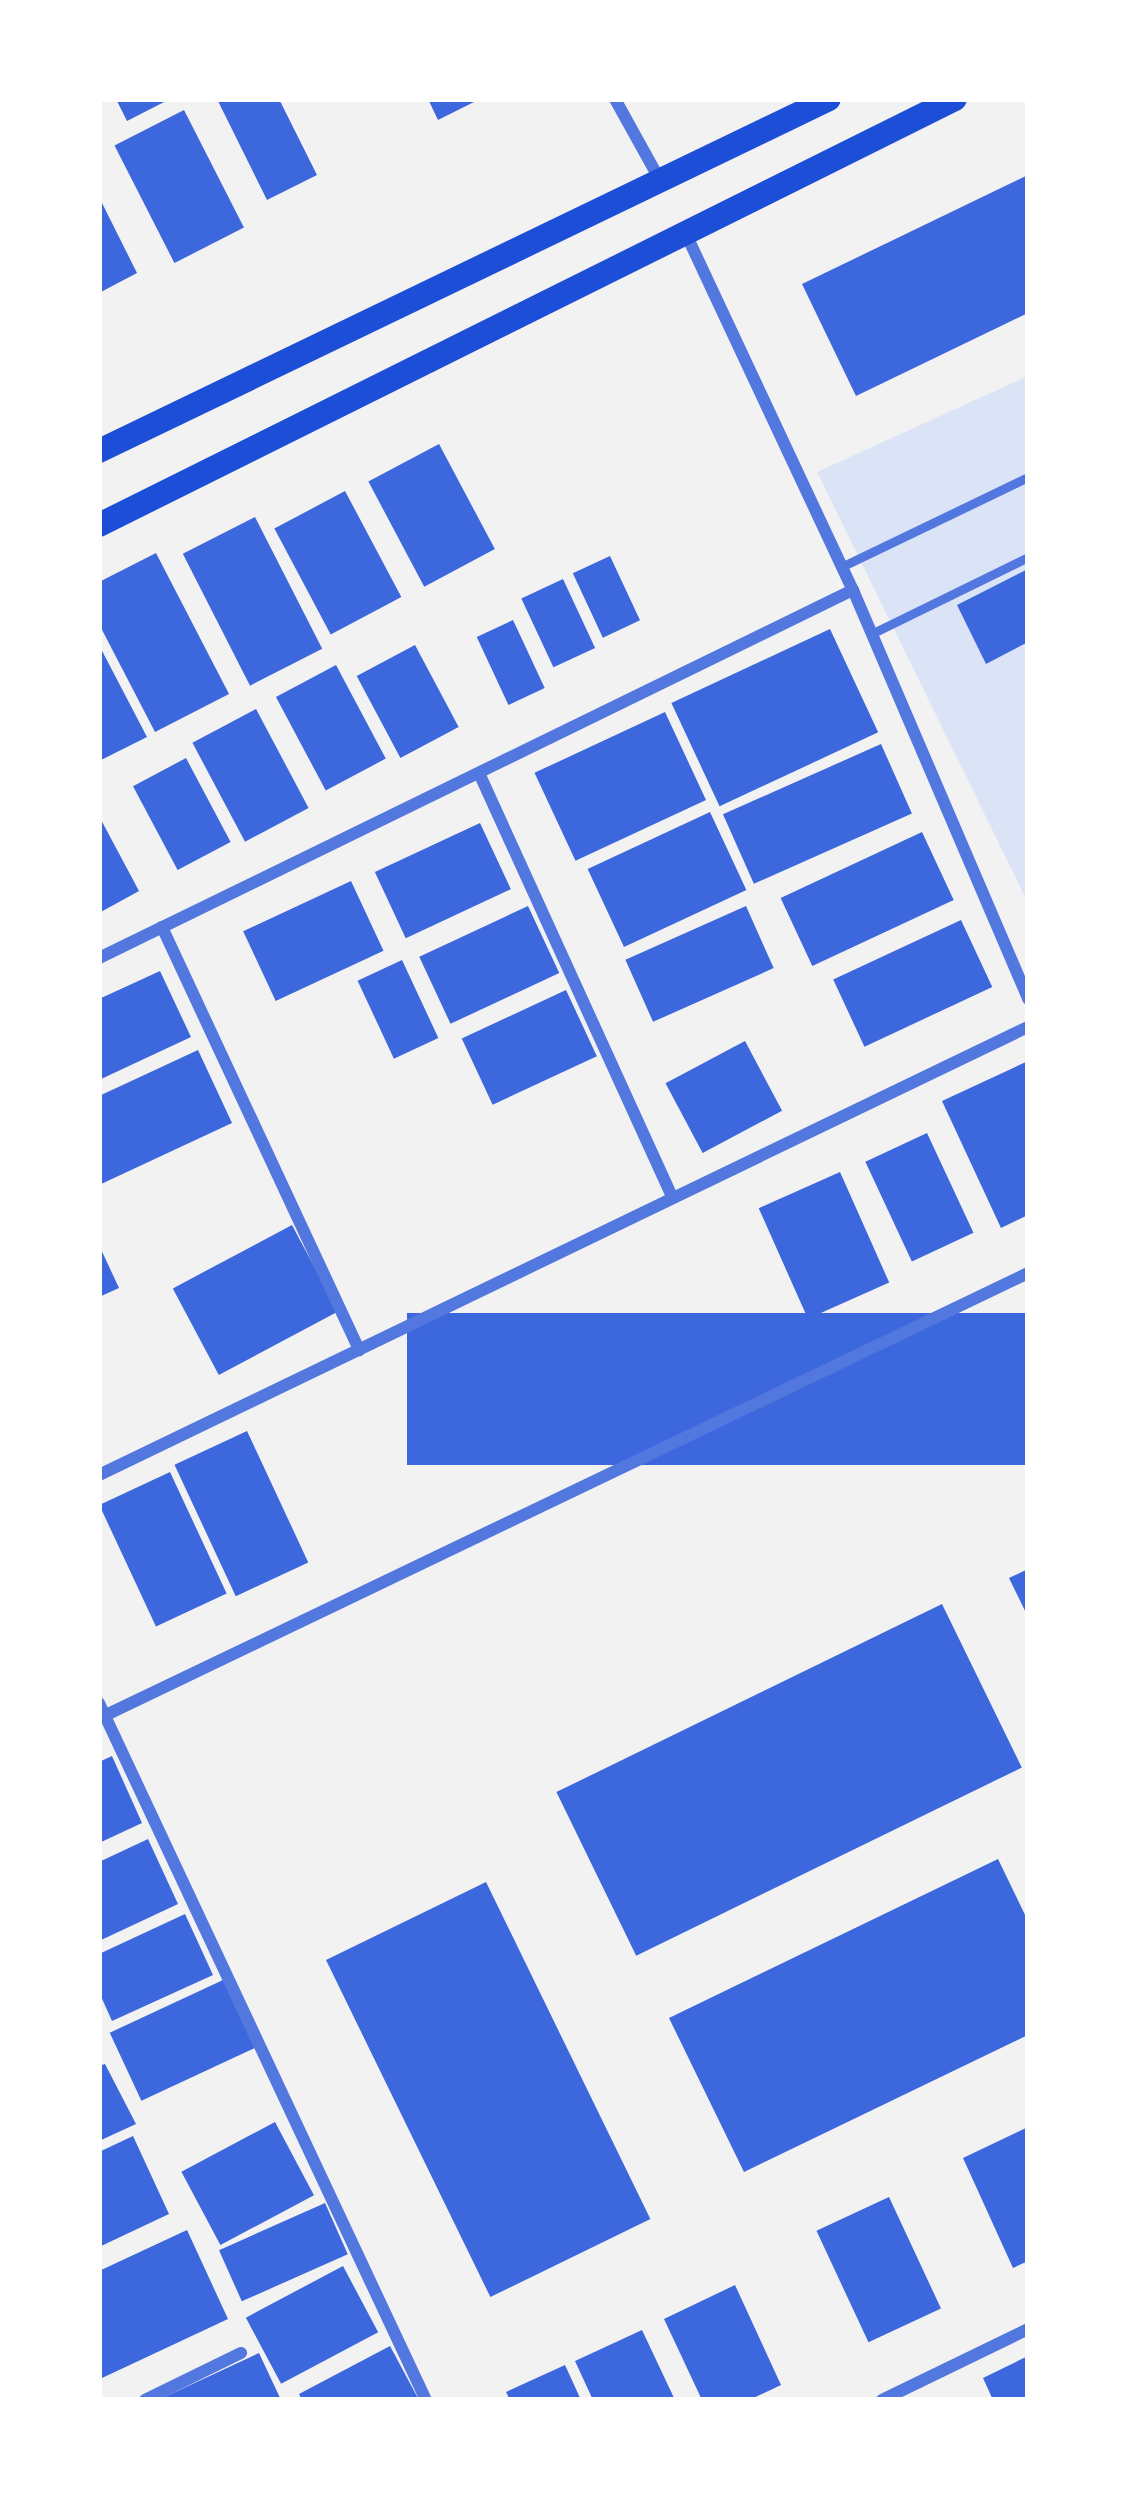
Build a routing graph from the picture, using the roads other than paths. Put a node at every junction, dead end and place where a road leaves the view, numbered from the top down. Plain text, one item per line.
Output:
1 (615, 99) edge
2 (829, 99) edge
3 (955, 99) edge
4 (662, 183) junction
5 (686, 234) junction
6 (99, 451) edge
7 (1028, 477) edge
8 (99, 525) edge
9 (1028, 557) edge
10 (842, 567) junction
11 (853, 590) junction
12 (871, 634) junction
13 (479, 773) junction
14 (162, 927) junction
15 (99, 958) edge
16 (1028, 999) edge
17 (1028, 1027) edge
18 (673, 1198) junction
19 (1028, 1273) edge
20 (359, 1350) junction
21 (99, 1475) edge
22 (102, 1709) edge
23 (1028, 2329) edge
24 (241, 2353) dead end
25 (146, 2400) edge
26 (426, 2400) edge
27 (882, 2400) edge

1 - 4 street
2 - 4 main road
3 - 5 main road
4 - 6 main road
5 - 8 main road
5 - 10 street
7 - 10 lane
9 - 12 lane
10 - 11 street
11 - 12 street
11 - 13 street
12 - 16 street
13 - 14 street
13 - 18 street
14 - 15 street
14 - 20 street
17 - 18 street
18 - 20 street
19 - 22 street
20 - 21 street
22 - 26 street
23 - 27 street
24 - 25 street

